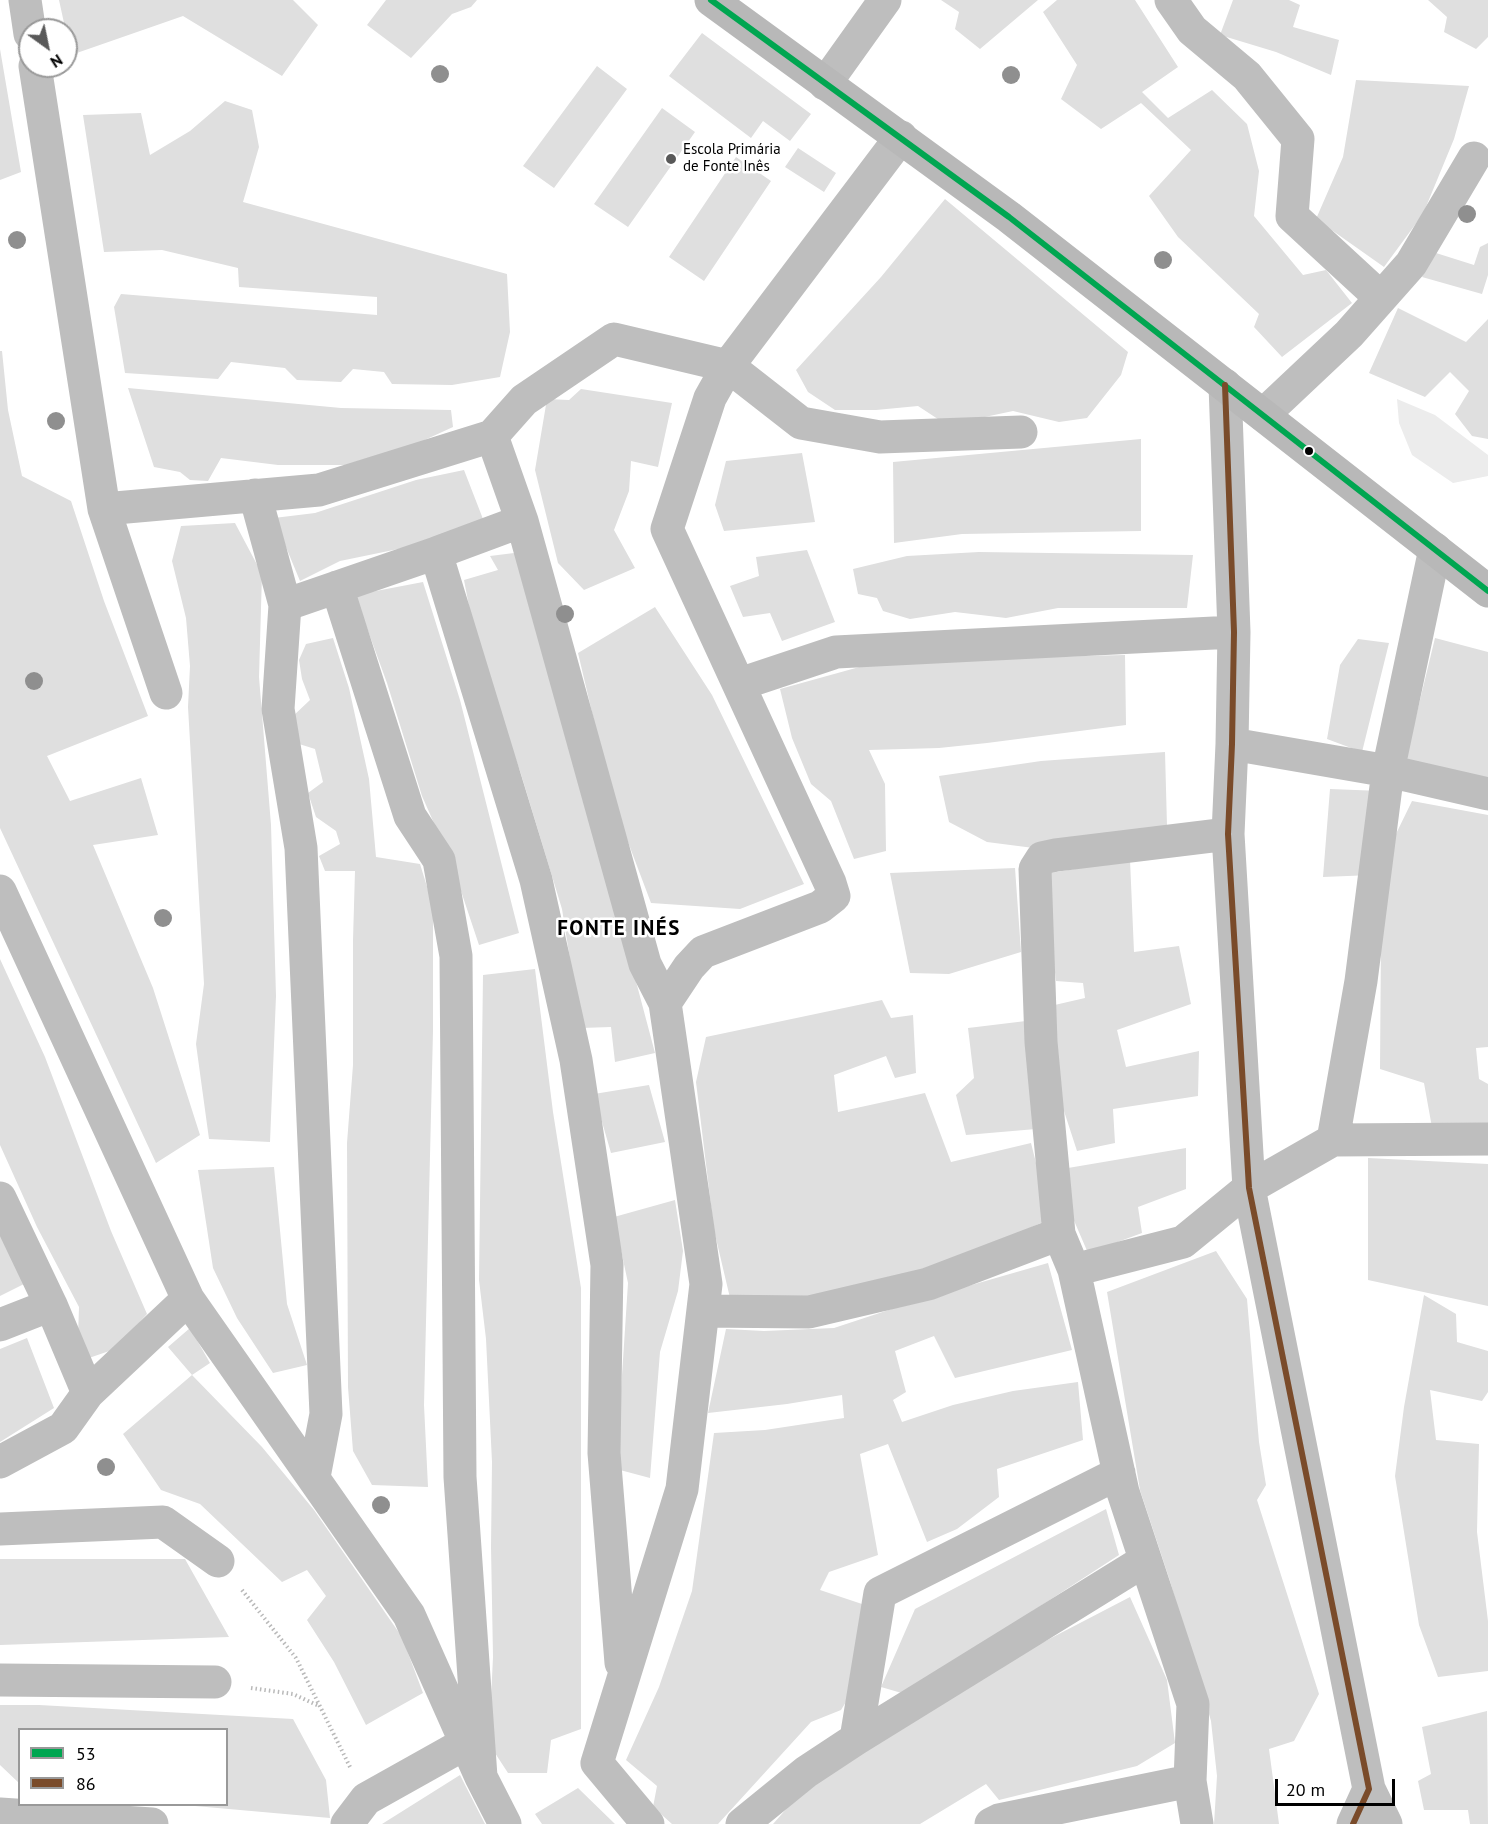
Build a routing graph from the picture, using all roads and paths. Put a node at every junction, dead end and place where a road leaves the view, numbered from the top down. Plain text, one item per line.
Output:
1 (25, 0) edge
2 (711, 0) edge
3 (885, 0) edge
4 (1171, 0) edge
5 (28, 18) edge
6 (37, 78) edge
7 (825, 84) junction
8 (901, 137) junction
9 (1474, 158) dead end
10 (1381, 298) junction
11 (728, 366) junction
12 (1225, 385) junction
13 (1263, 415) junction
14 (1021, 432) dead end
15 (492, 436) junction
16 (255, 495) junction
17 (104, 509) junction
18 (522, 521) junction
19 (1435, 549) junction
20 (436, 553) junction
21 (337, 587) junction
22 (1488, 591) edge
23 (285, 605) junction
24 (1234, 632) junction
25 (740, 684) junction
26 (166, 693) dead end
27 (1232, 744) junction
28 (1388, 771) junction
29 (1488, 794) edge
30 (1228, 834) junction
31 (0, 891) edge
32 (665, 1003) junction
33 (1488, 1139) edge
34 (1334, 1140) junction
35 (1249, 1188) junction
36 (0, 1198) edge
37 (1059, 1234) junction
38 (1074, 1270) junction
39 (188, 1299) junction
40 (51, 1305) junction
41 (703, 1311) junction
42 (0, 1325) edge
43 (88, 1393) junction
44 (0, 1462) edge
45 (1119, 1473) junction
46 (314, 1477) junction
47 (0, 1529) edge
48 (1144, 1561) junction
49 (218, 1562) joint
50 (0, 1680) edge
51 (622, 1680) junction
52 (215, 1682) joint
53 (320, 1707) junction
54 (856, 1739) junction
55 (466, 1743) junction
56 (481, 1777) junction
57 (1190, 1781) junction
58 (1369, 1790) junction
59 (357, 1812) edge
60 (0, 1814) edge
61 (152, 1824) edge
62 (505, 1824) edge
63 (648, 1824) edge
64 (742, 1824) edge
65 (991, 1824) edge
66 (1197, 1824) edge
67 (1353, 1824) edge
68 (1386, 1824) edge

1 - 5 street
2 - 7 street
3 - 7 street
4 - 10 street
6 - 17 street
7 - 8 street
8 - 11 street
8 - 12 street
9 - 10 street
10 - 13 street
11 - 14 street
11 - 15 street
11 - 25 street
12 - 13 street
12 - 24 street
13 - 19 street
15 - 16 street
15 - 18 street
16 - 17 street
16 - 23 street
17 - 26 street
18 - 20 street
18 - 32 street
19 - 22 street
19 - 28 street
20 - 21 street
20 - 51 street
21 - 23 street
21 - 56 street
23 - 46 street
24 - 25 street
24 - 27 street
25 - 32 street
27 - 28 street
27 - 30 street
28 - 29 street
28 - 34 street
30 - 35 street
30 - 37 street
31 - 39 street
32 - 41 street
33 - 34 street
34 - 35 street
35 - 38 street
35 - 58 street
36 - 40 street
37 - 38 street
37 - 41 street
38 - 45 street
39 - 43 street
39 - 46 street
40 - 42 street
40 - 43 street
41 - 51 street
43 - 44 street
45 - 48 street
45 - 54 street
46 - 55 street
47 - 49 street
48 - 54 street
48 - 57 street
49 - 53 path
50 - 52 street
51 - 63 street
52 - 53 path
53 - 59 path
54 - 64 street
55 - 56 street
55 - 59 street
56 - 62 street
57 - 65 street
57 - 66 street
58 - 67 street
58 - 68 street
60 - 61 street

